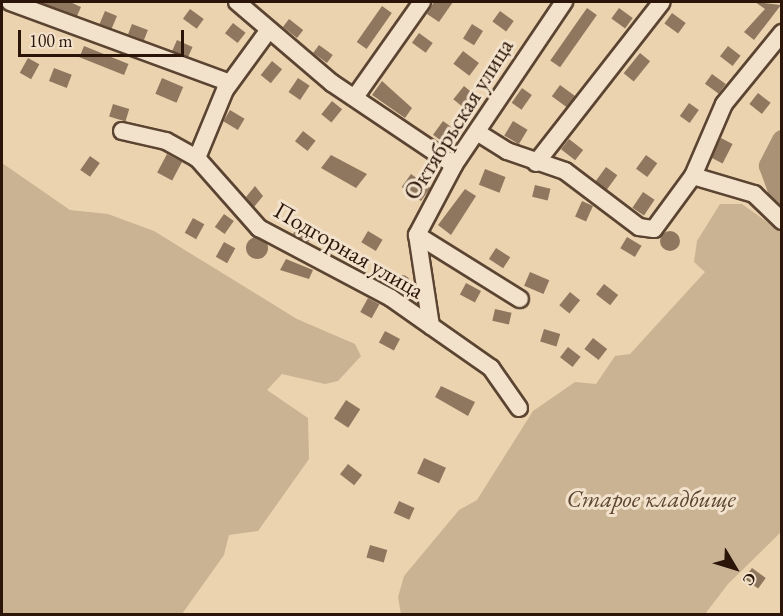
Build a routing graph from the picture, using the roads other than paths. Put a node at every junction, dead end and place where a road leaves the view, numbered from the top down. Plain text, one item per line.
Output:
1 (10, 2) edge
2 (237, 2) edge
3 (422, 2) edge
4 (564, 2) edge
5 (662, 2) edge
6 (268, 31) junction
7 (782, 33) edge
8 (230, 83) junction
9 (355, 97) junction
10 (122, 131) dead end
11 (480, 134) junction
12 (197, 158) junction
13 (536, 163) junction
14 (454, 165) junction
15 (693, 176) junction
16 (782, 221) edge
17 (417, 235) junction
18 (520, 299) dead end
19 (431, 326) junction
20 (519, 408) dead end

1 - 8 street
2 - 6 street
3 - 9 street
4 - 11 street, Октябрьская улица
5 - 13 street
6 - 8 street
6 - 9 street
7 - 15 street
8 - 12 street
9 - 14 street
10 - 12 street, Подгорная улица
11 - 13 street
11 - 14 street, Октябрьская улица
12 - 19 street, Подгорная улица
13 - 15 street
14 - 17 street, Октябрьская улица
15 - 16 street
17 - 18 street
17 - 19 street, Октябрьская улица
19 - 20 street

